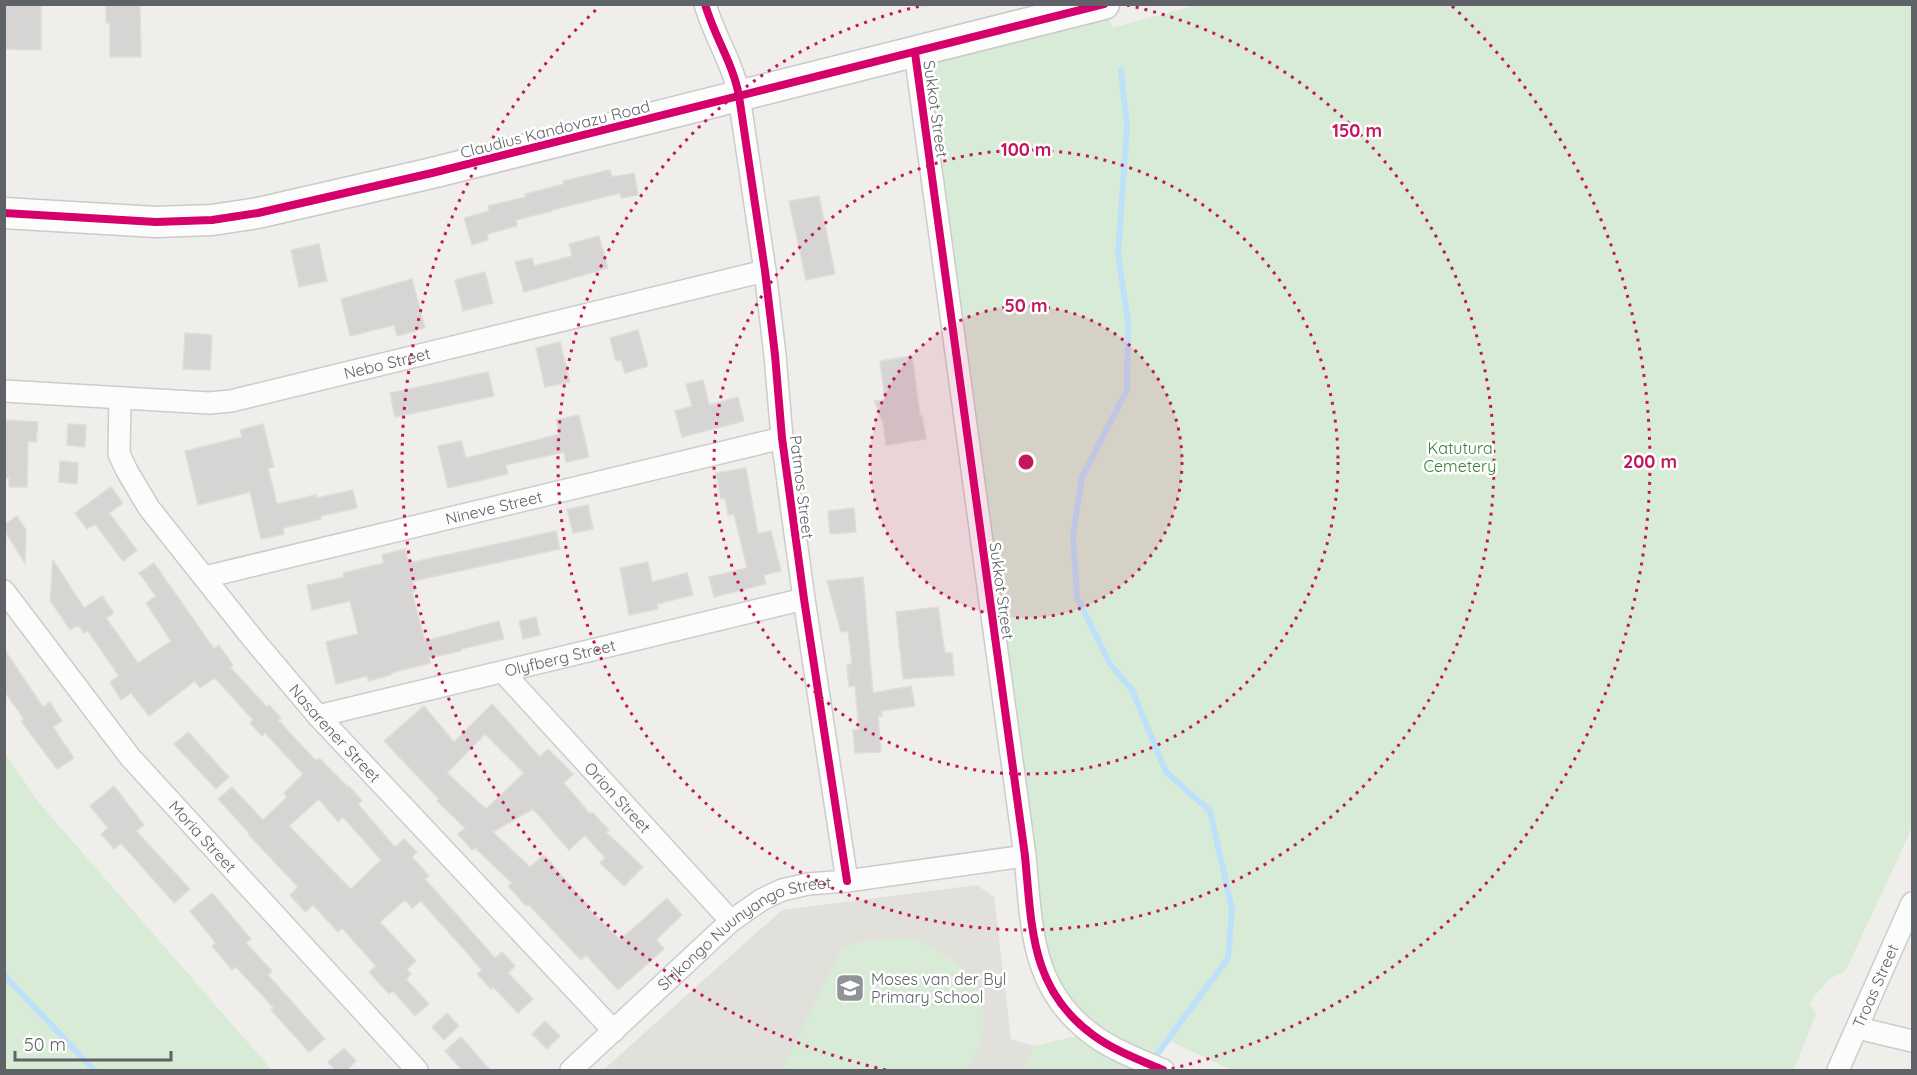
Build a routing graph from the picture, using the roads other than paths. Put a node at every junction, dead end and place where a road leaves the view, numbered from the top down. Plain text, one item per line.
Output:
1 (705, 4) edge
2 (1104, 4) edge
3 (915, 53) junction
4 (739, 96) junction
5 (4, 213) edge
6 (765, 271) junction
7 (4, 391) edge
8 (120, 398) junction
9 (782, 438) junction
10 (205, 576) junction
11 (4, 591) edge
12 (804, 599) junction
13 (503, 672) junction
14 (318, 716) junction
15 (1024, 856) junction
16 (847, 881) junction
17 (1912, 903) edge
18 (731, 921) junction
19 (1858, 1028) junction
20 (614, 1031) junction
21 (1912, 1041) edge
22 (417, 1071) edge
23 (571, 1071) edge
24 (1163, 1071) edge
25 (1838, 1071) edge

1 - 4 street, Patmos Street
2 - 3 street, Claudius Kandovazu Road
3 - 4 street, Claudius Kandovazu Road
3 - 15 street, Sukkot Street
4 - 5 street, Claudius Kandovazu Road
4 - 6 street, Patmos Street
6 - 8 street, Nebo Street
6 - 9 street, Patmos Street
7 - 8 street, Nebo Street
8 - 10 street, Nasarener Street
9 - 10 street, Nineve Street
9 - 12 street, Patmos Street
10 - 14 street, Nasarener Street
11 - 22 street, Moria Street
12 - 13 street, Olyfberg Street
12 - 16 street, Patmos Street
13 - 14 street, Olyfberg Street
13 - 18 street, Orion Street
14 - 20 street, Nasarener Street
15 - 16 street, Shikongo Nuunyango Street
15 - 24 street, Sukkot Street
16 - 18 street, Shikongo Nuunyango Street
17 - 19 street, Troas Street
18 - 20 street, Shikongo Nuunyango Street
19 - 21 street
19 - 25 street, Troas Street
20 - 23 street, Shikongo Nuunyango Street

